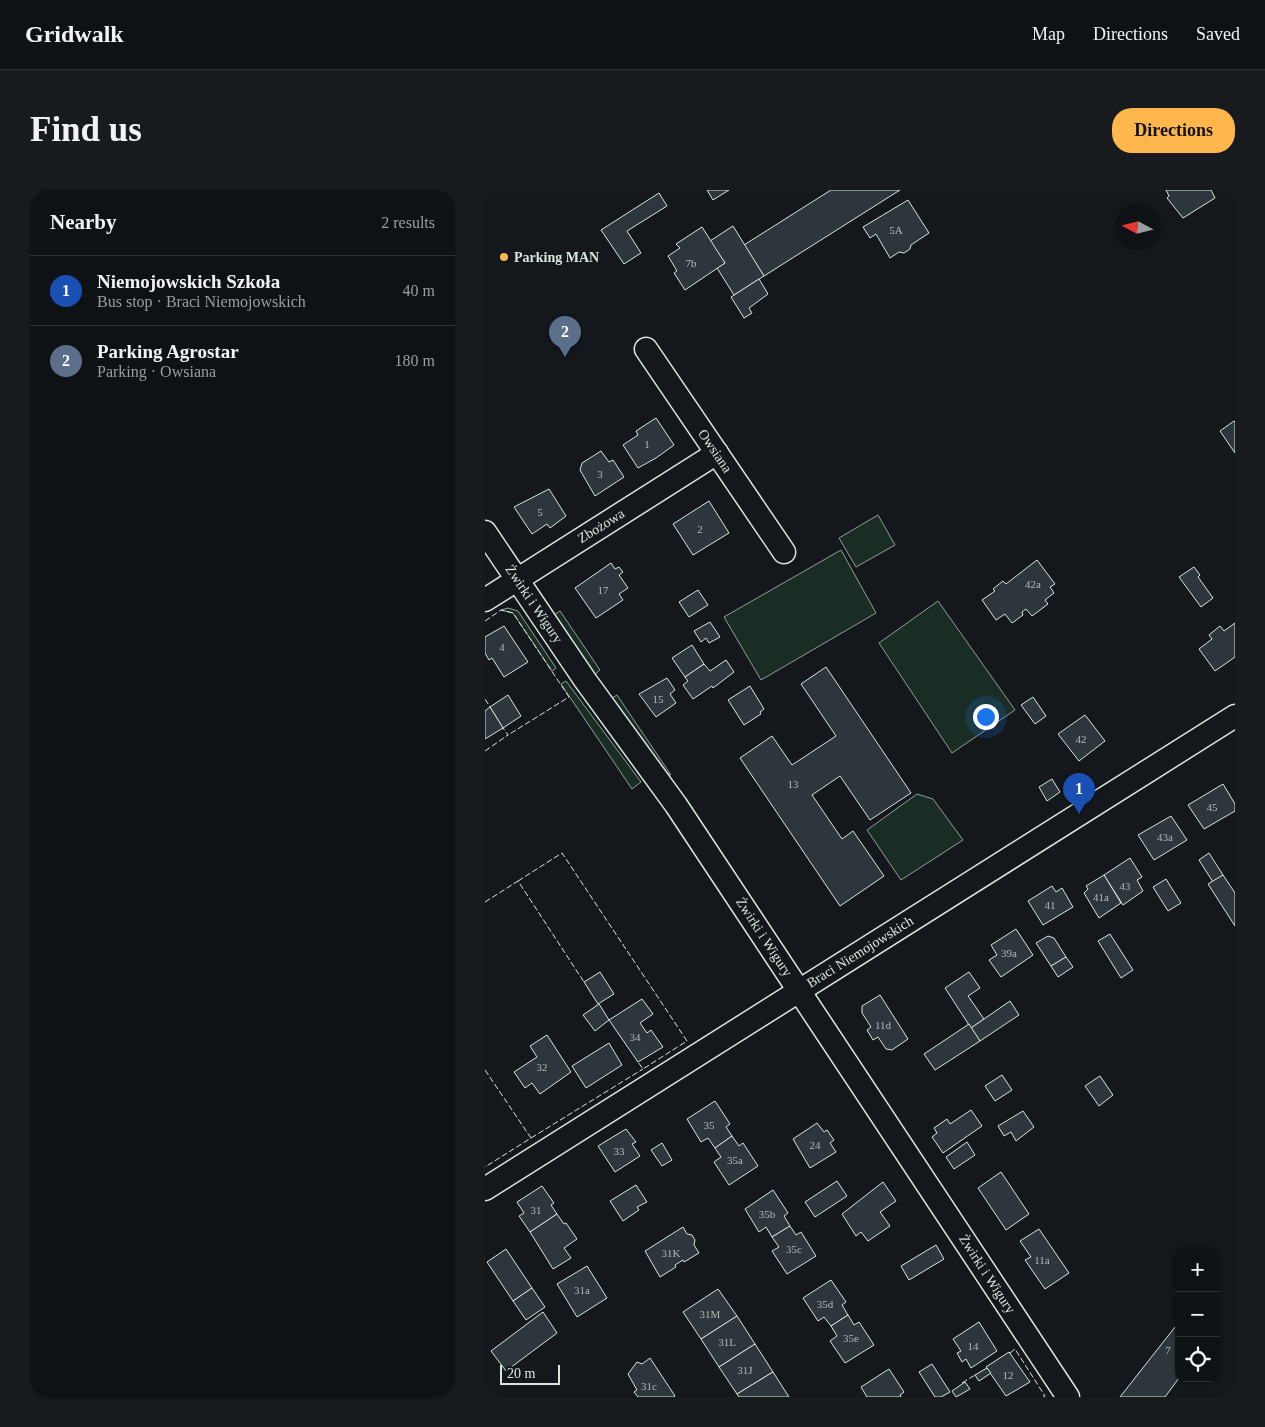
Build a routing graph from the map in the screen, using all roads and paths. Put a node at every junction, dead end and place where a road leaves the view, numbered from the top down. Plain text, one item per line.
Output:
1 (646, 350) dead end
2 (717, 453) junction
3 (485, 532) edge
4 (784, 552) dead end
5 (517, 580) junction
6 (485, 600) edge
7 (1235, 716) edge
8 (799, 990) junction
9 (485, 1189) edge
10 (1068, 1397) edge

1 - 2 street, Owsiana
2 - 4 street, Owsiana
2 - 5 street, Zbożowa
3 - 5 street, Żwirki i Wigury
5 - 6 street, Zbożowa
5 - 8 street, Żwirki i Wigury
7 - 8 street, Braci Niemojowskich
8 - 9 street, Braci Niemojowskich
8 - 10 street, Żwirki i Wigury

